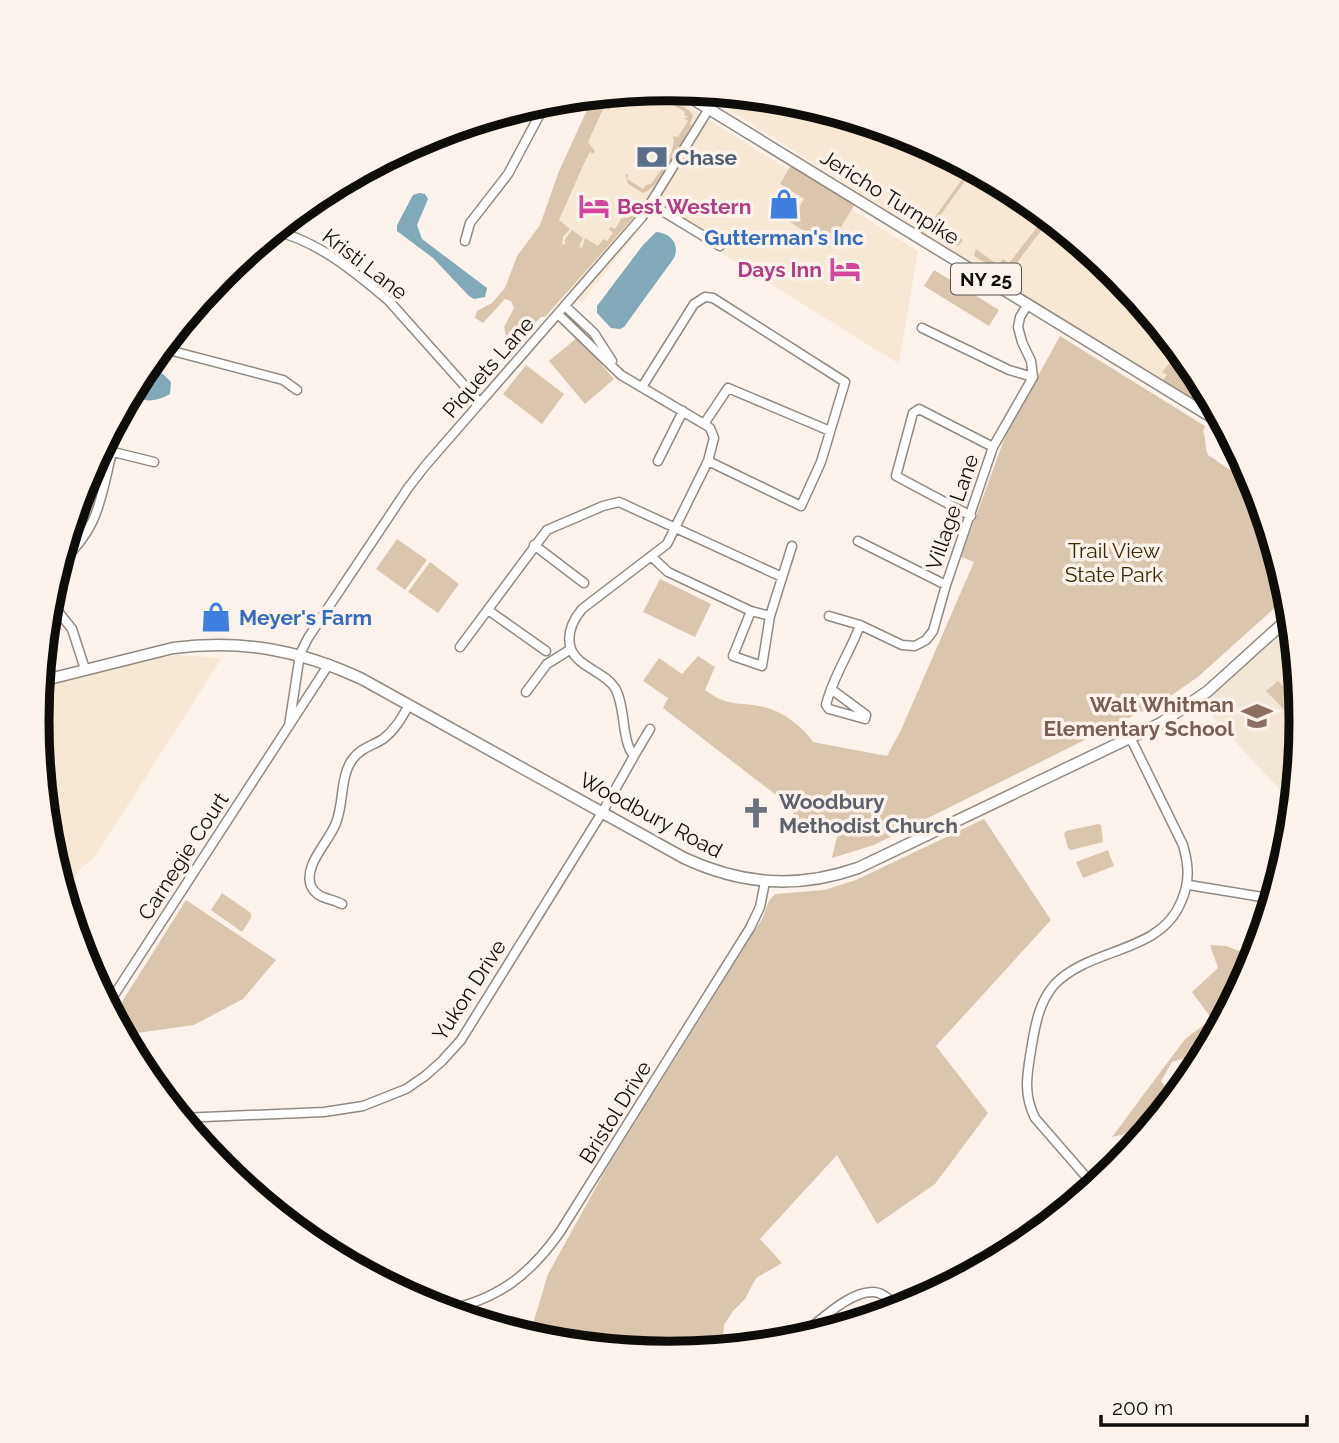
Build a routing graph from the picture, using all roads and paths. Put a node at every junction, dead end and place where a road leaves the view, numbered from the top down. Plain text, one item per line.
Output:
1 (698, 102) edge
2 (712, 102) edge
3 (709, 108) junction
4 (540, 115) edge
5 (651, 204) junction
6 (285, 234) edge
7 (466, 241) dead end
8 (720, 246) dead end
9 (1028, 304) junction
10 (565, 306) junction
11 (558, 314) junction
12 (922, 328) dead end
13 (174, 349) edge
14 (615, 367) junction
15 (1033, 377) junction
16 (642, 387) junction
17 (297, 390) dead end
18 (480, 403) junction
19 (683, 411) junction
20 (1210, 416) edge
21 (704, 424) junction
22 (830, 431) junction
23 (993, 447) junction
24 (112, 452) joint
25 (658, 461) dead end
26 (708, 461) junction
27 (154, 462) dead end
28 (971, 516) junction
29 (675, 528) junction
30 (858, 541) dead end
31 (534, 545) junction
32 (792, 546) dead end
33 (73, 550) edge
34 (651, 556) junction
35 (782, 578) junction
36 (584, 583) dead end
37 (946, 585) junction
38 (488, 610) junction
39 (751, 611) junction
40 (59, 612) edge
41 (770, 616) junction
42 (829, 616) dead end
43 (1282, 624) edge
44 (860, 625) junction
45 (460, 648) dead end
46 (571, 649) junction
47 (546, 651) dead end
48 (300, 654) junction
49 (329, 664) junction
50 (85, 669) junction
51 (50, 678) edge
52 (831, 690) junction
53 (526, 692) dead end
54 (410, 705) junction
55 (289, 726) junction
56 (650, 729) dead end
57 (1130, 737) junction
58 (634, 756) junction
59 (603, 811) junction
60 (765, 882) junction
61 (1189, 885) junction
62 (1264, 897) edge
63 (342, 904) dead end
64 (113, 996) edge
65 (192, 1118) edge
66 (1088, 1179) edge
67 (890, 1301) edge
68 (464, 1307) edge
69 (816, 1324) edge

1 - 3 main road, Jericho Turnpike / NY 25
2 - 3 street, Piquets Lane
3 - 5 street, Piquets Lane
3 - 9 main road, Jericho Turnpike / NY 25
4 - 7 street
5 - 8 street
5 - 10 street, Piquets Lane
6 - 18 street, Kristi Lane
9 - 15 street
9 - 20 main road, Jericho Turnpike / NY 25
10 - 11 street, Piquets Lane
10 - 14 street
11 - 14 street
11 - 18 street, Piquets Lane
12 - 15 street
13 - 17 street
14 - 16 street
15 - 23 street, Village Lane
16 - 19 street
16 - 22 street
18 - 48 street, Piquets Lane
19 - 21 street
19 - 25 street
21 - 22 street
21 - 26 street
22 - 26 street
23 - 28 street, Village Lane
23 - 28 street
24 - 27 street
24 - 33 street
26 - 29 street
28 - 37 street, Village Lane
29 - 31 street
29 - 34 street
29 - 35 street
30 - 37 street
31 - 36 street
31 - 38 street
32 - 35 street
34 - 39 street
34 - 46 street
35 - 41 street
37 - 44 street, Village Lane
38 - 45 street
38 - 47 street
39 - 41 street
39 - 41 street
40 - 50 street
42 - 44 street, Village Lane
43 - 57 main road, Woodbury Road
44 - 52 street
46 - 53 street
46 - 58 street
48 - 49 main road, Woodbury Road
48 - 50 main road, Woodbury Road
48 - 55 street, Carnegie Court
49 - 54 main road, Woodbury Road
49 - 55 street, Carnegie Court
50 - 51 main road, Woodbury Road
52 - 52 street
54 - 59 main road, Woodbury Road
54 - 63 street
55 - 64 street, Carnegie Court
56 - 58 street, Yukon Drive
57 - 60 main road, Woodbury Road
57 - 61 street
58 - 59 street, Yukon Drive
59 - 60 main road, Woodbury Road
59 - 65 street, Yukon Drive
60 - 68 street, Bristol Drive
61 - 62 street
61 - 66 street
67 - 69 street

